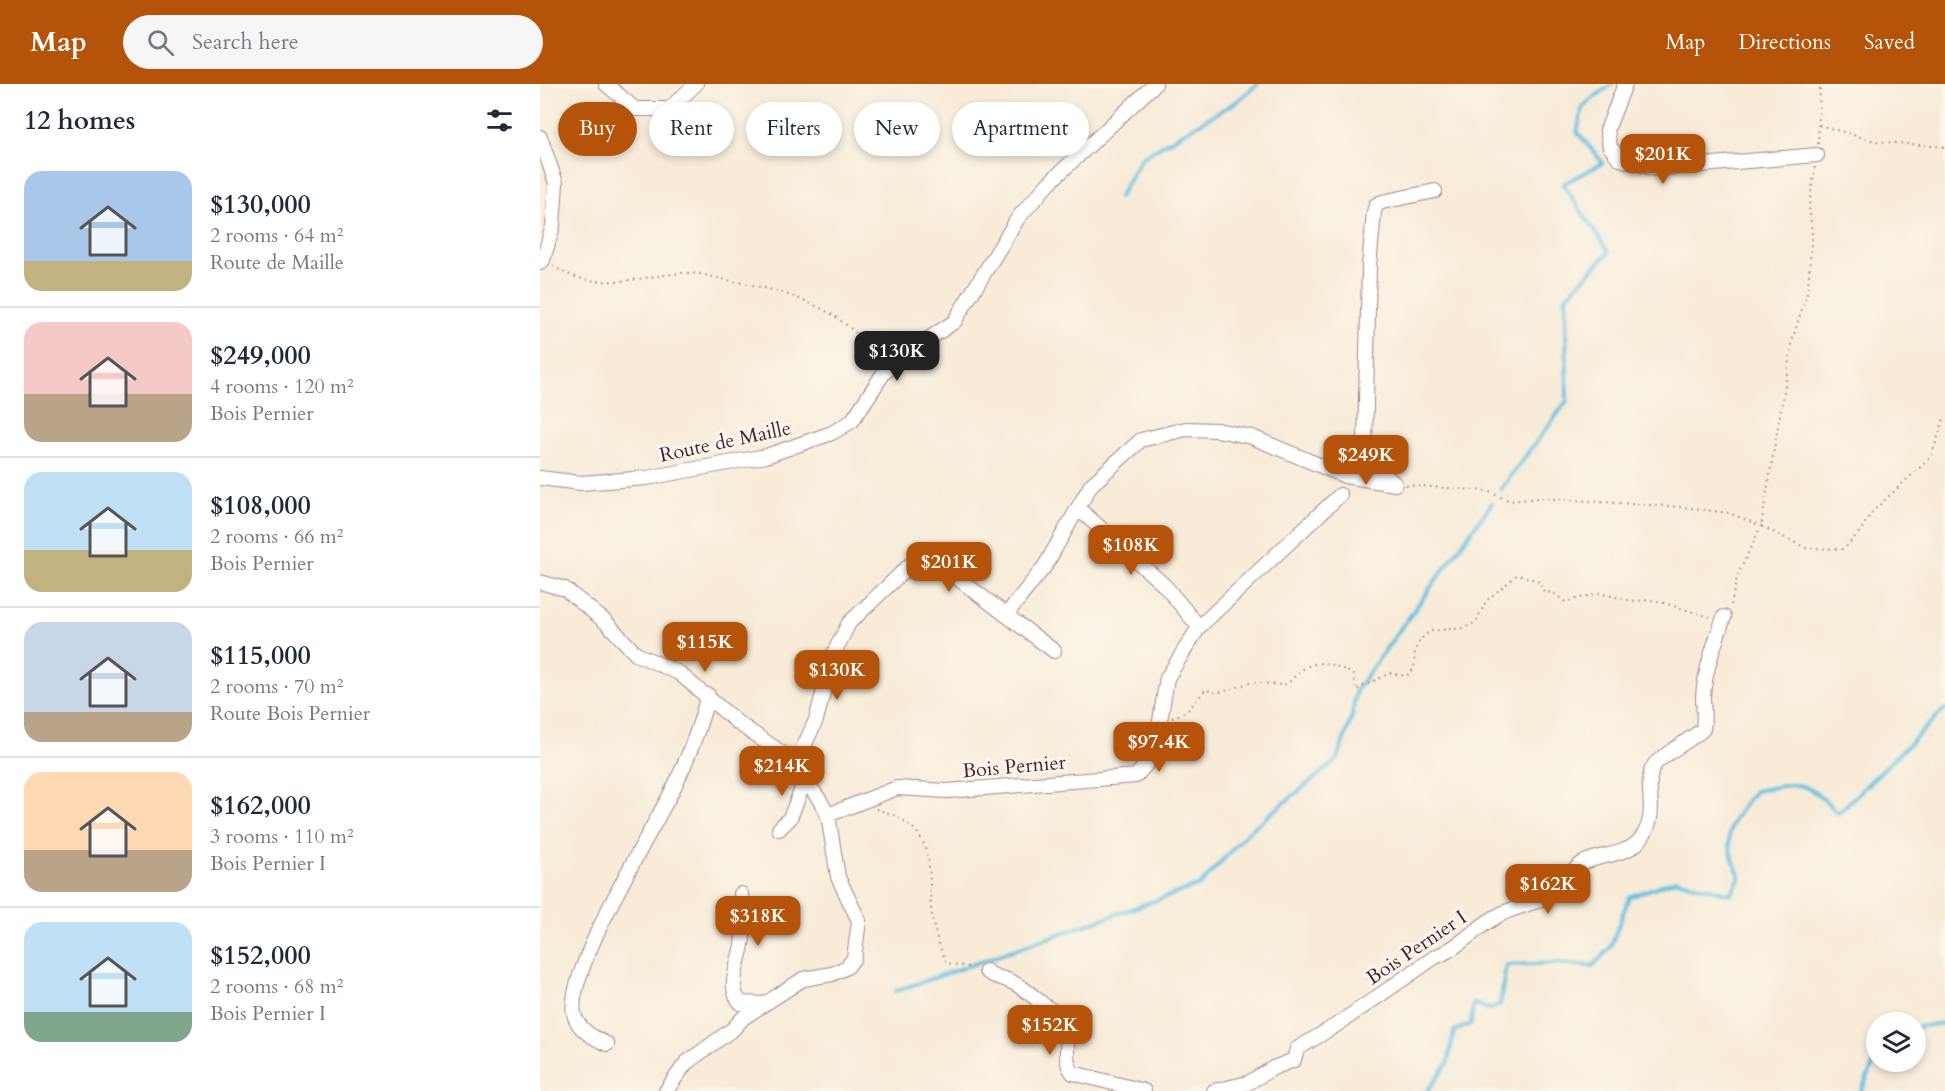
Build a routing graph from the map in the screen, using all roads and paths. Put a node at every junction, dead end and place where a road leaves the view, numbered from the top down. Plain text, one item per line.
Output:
1 (606, 84) edge
2 (696, 84) edge
3 (1155, 84) edge
4 (1625, 84) edge
5 (1820, 84) edge
6 (1819, 125) junction
7 (540, 137) edge
8 (1945, 147) edge
9 (1817, 155) junction
10 (1435, 191) dead end
11 (542, 262) edge
12 (901, 357) junction
13 (1945, 416) edge
14 (1371, 463) junction
15 (1345, 476) junction
16 (540, 478) edge
17 (1395, 484) junction
18 (1340, 495) dead end
19 (1078, 509) junction
20 (1761, 526) junction
21 (540, 582) edge
22 (1006, 615) junction
23 (1724, 617) junction
24 (1199, 627) junction
25 (1054, 651) dead end
26 (708, 695) junction
27 (1158, 729) junction
28 (795, 766) junction
29 (806, 778) junction
30 (856, 805) junction
31 (828, 815) junction
32 (779, 829) dead end
33 (741, 894) dead end
34 (986, 971) joint
35 (766, 1003) junction
36 (607, 1044) dead end
37 (666, 1091) edge
38 (1144, 1091) edge
39 (1214, 1091) edge

1 - 2 street
3 - 12 street, Route de Maille
4 - 9 street
5 - 6 path
6 - 8 path
6 - 9 path
7 - 11 street
9 - 20 path
10 - 14 street
11 - 12 path
12 - 16 street, Route de Maille
13 - 20 path
14 - 15 street
14 - 17 street
15 - 17 street
15 - 19 street
17 - 20 path
18 - 24 street, Bois Pernier
19 - 22 street
19 - 24 street
20 - 23 path
21 - 26 street
22 - 25 street
22 - 28 street
23 - 27 path
23 - 39 street, Bois Pernier I
24 - 27 street, Bois Pernier
26 - 28 street
26 - 36 street
27 - 30 street, Bois Pernier
28 - 29 street
29 - 31 street
29 - 32 street
30 - 31 street, Bois Pernier
30 - 34 path
31 - 35 street
33 - 35 street
34 - 38 street
35 - 37 street

